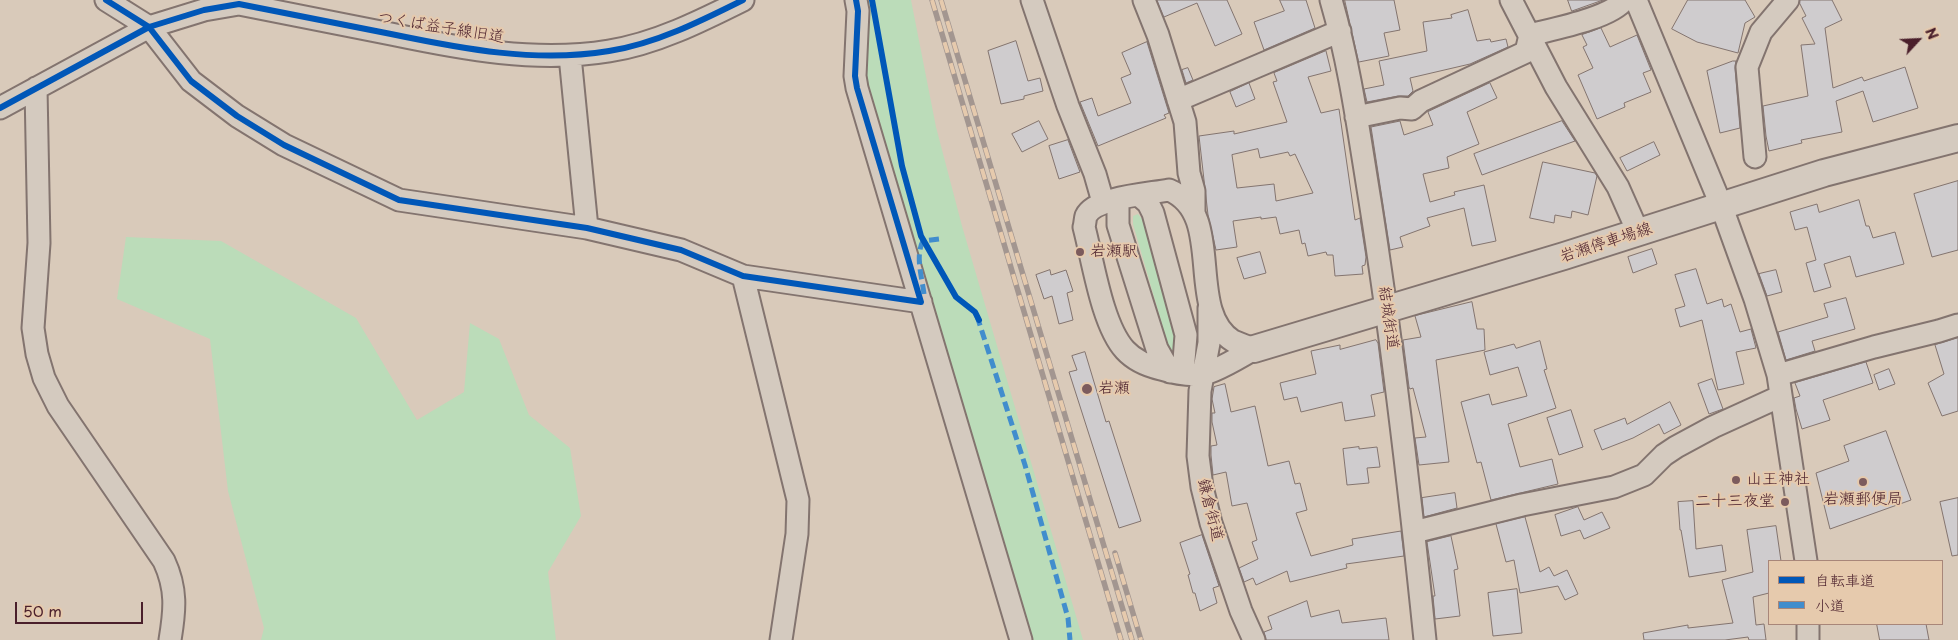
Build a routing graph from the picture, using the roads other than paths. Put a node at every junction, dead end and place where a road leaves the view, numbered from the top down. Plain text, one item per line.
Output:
1 (106, 0) edge
2 (743, 0) edge
3 (856, 0) edge
4 (1032, 0) edge
5 (1144, 0) edge
6 (1331, 0) edge
7 (1511, 0) edge
8 (1624, 0) edge
9 (1636, 0) edge
10 (1788, 0) edge
11 (238, 2) edge
12 (149, 27) junction
13 (1340, 31) junction
14 (1530, 35) junction
15 (570, 56) junction
16 (36, 88) junction
17 (1178, 100) junction
18 (0, 108) edge
19 (1356, 117) junction
20 (1958, 138) edge
21 (1755, 157) dead end
22 (1189, 173) junction
23 (1169, 190) junction
24 (1140, 196) junction
25 (1110, 200) junction
26 (1721, 205) junction
27 (1194, 211) junction
28 (587, 228) junction
29 (1638, 232) junction
30 (742, 276) junction
31 (921, 302) junction
32 (1209, 302) junction
33 (1387, 309) junction
34 (1958, 325) edge
35 (1254, 349) junction
36 (1176, 373) junction
37 (1204, 374) junction
38 (1780, 386) junction
39 (1414, 532) junction
40 (1806, 560) edge
41 (1808, 625) edge
42 (170, 640) edge
43 (781, 640) edge
44 (1021, 640) edge
45 (1254, 640) edge
46 (1425, 640) edge
47 (1808, 640) edge

1 - 12 street
2 - 15 street, つくば益子線旧道
3 - 31 street
4 - 25 street
5 - 17 street
6 - 13 street, 結城街道
7 - 14 street
8 - 14 street
9 - 26 street
10 - 21 street
11 - 12 street, つくば益子線旧道
11 - 15 street, つくば益子線旧道
12 - 16 street, つくば益子線旧道
12 - 28 street
13 - 17 street
13 - 19 street, 結城街道
14 - 19 street
14 - 29 street
15 - 28 street
16 - 18 street, つくば益子線旧道
16 - 42 street
17 - 22 street
19 - 33 street, 結城街道
20 - 26 main road, 岩瀬停車場線
22 - 23 street
22 - 27 street
23 - 24 street
23 - 27 street
24 - 25 street
24 - 36 street
25 - 36 street
25 - 36 street
26 - 29 main road, 岩瀬停車場線
26 - 38 street
27 - 32 street
28 - 30 street
29 - 33 main road, 岩瀬停車場線
30 - 31 street
30 - 43 street
31 - 44 street
32 - 35 street
32 - 37 street, 鎌倉街道
33 - 35 main road, 岩瀬停車場線
33 - 39 street, 結城街道
34 - 38 street
35 - 37 street
36 - 37 street
37 - 45 street, 鎌倉街道
38 - 39 street
38 - 40 street
39 - 46 street, 結城街道
41 - 47 street

